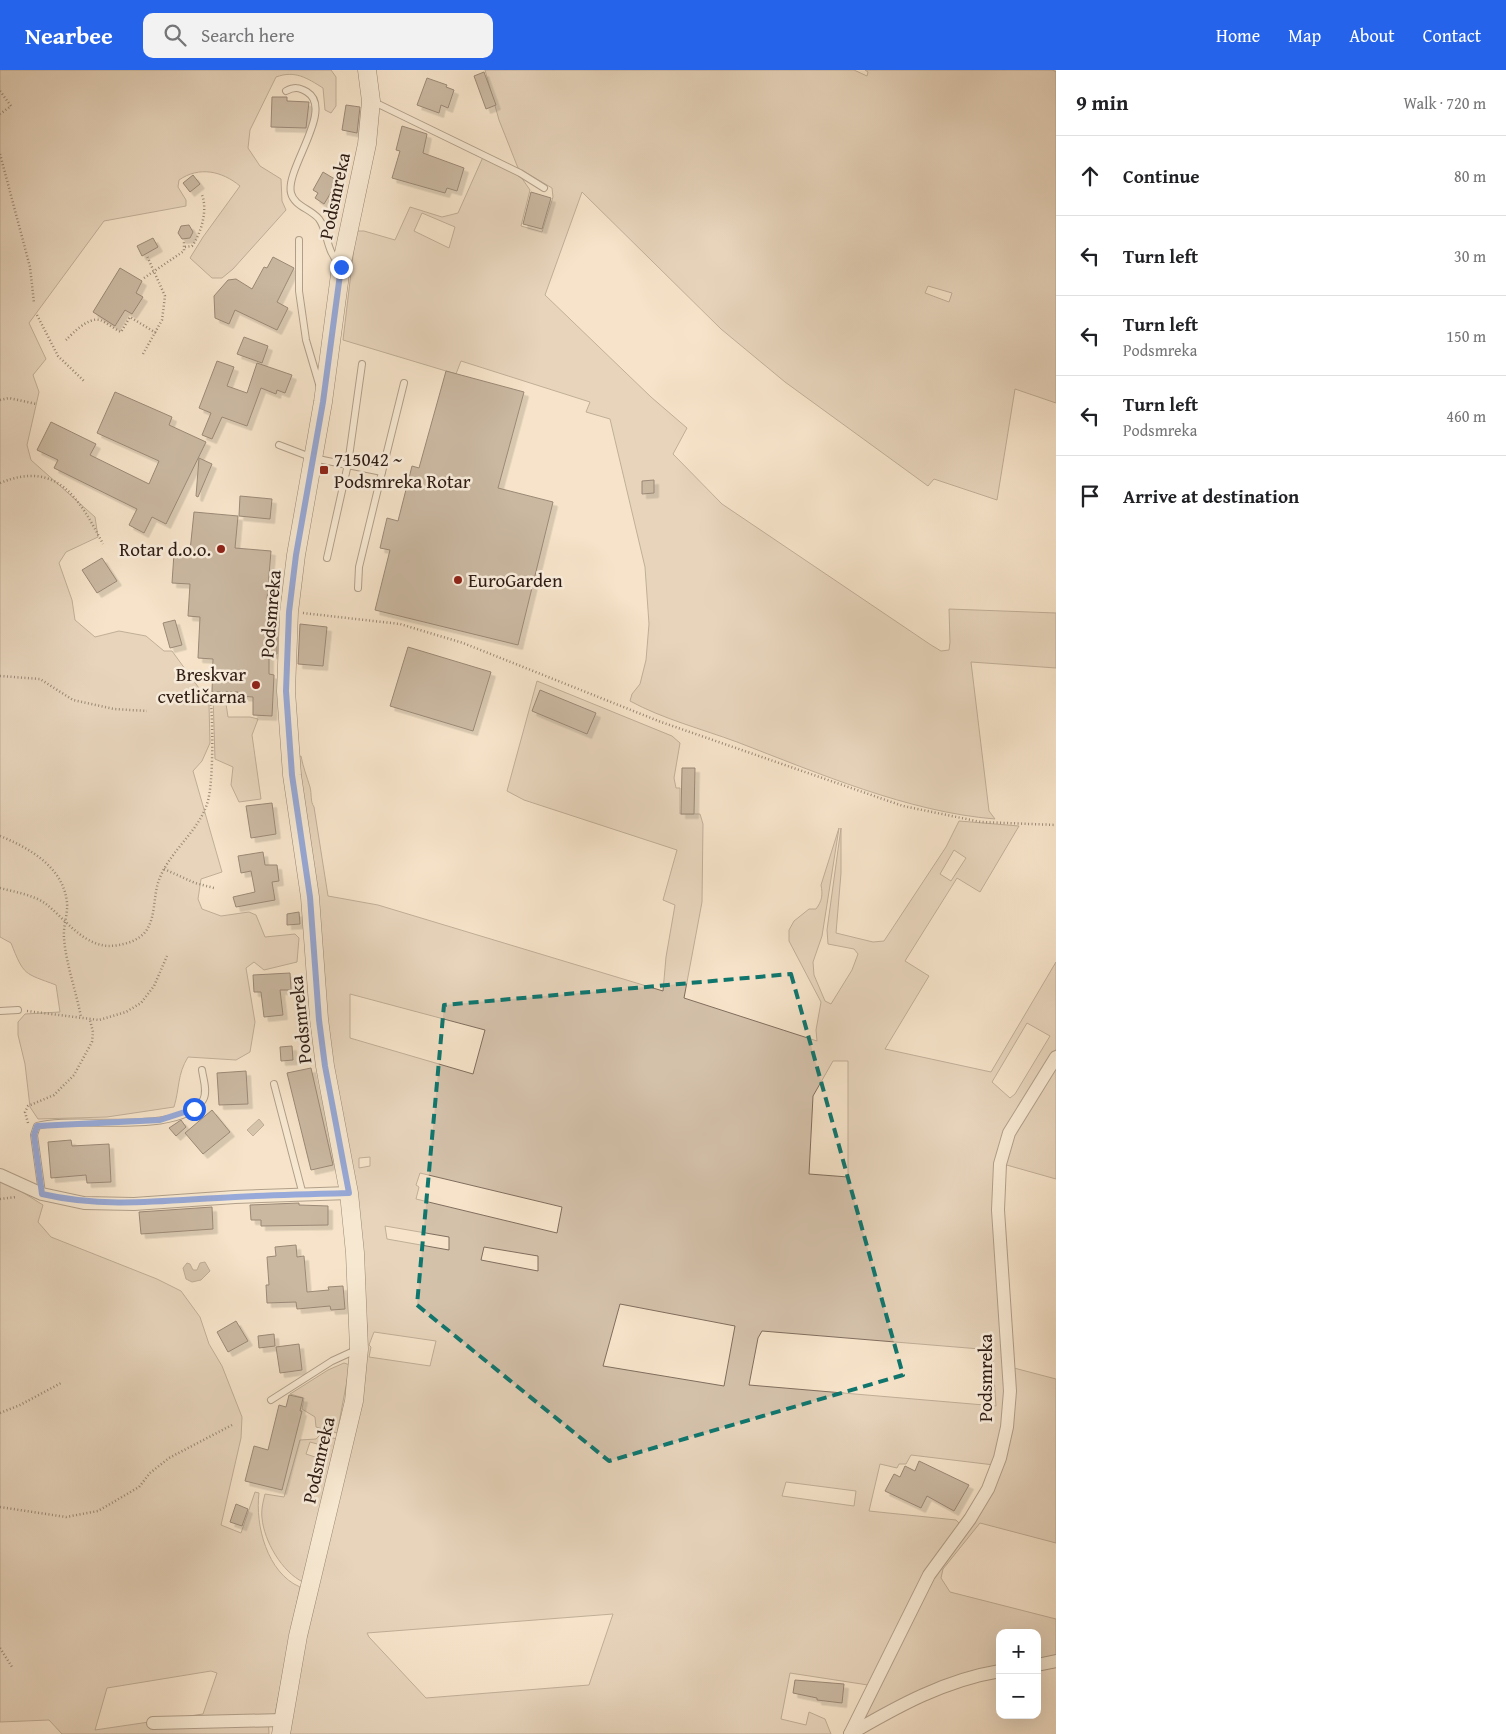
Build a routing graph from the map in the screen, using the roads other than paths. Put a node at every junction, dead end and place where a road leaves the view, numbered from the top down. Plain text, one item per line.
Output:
1 (367, 70) edge
2 (286, 91) dead end
3 (371, 101) junction
4 (544, 188) dead end
5 (299, 240) dead end
6 (341, 267) junction
7 (362, 364) dead end
8 (404, 383) dead end
9 (323, 402) junction
10 (279, 445) dead end
11 (313, 458) junction
12 (348, 464) junction
13 (382, 472) junction
14 (327, 558) dead end
15 (358, 588) dead end
16 (18, 1010) road end
17 (0, 1011) edge
18 (1056, 1057) edge
19 (202, 1070) dead end
20 (274, 1084) dead end
21 (0, 1175) edge
22 (349, 1193) junction
23 (42, 1194) junction
24 (303, 1195) junction
25 (359, 1349) junction
26 (271, 1400) dead end
27 (1056, 1661) edge
28 (1041, 1663) edge
29 (996, 1672) edge
30 (153, 1723) dead end
31 (282, 1727) edge
32 (850, 1734) edge

1 - 3 street, Podsmreka
2 - 6 lane
3 - 4 lane
3 - 6 street, Podsmreka
5 - 9 lane
6 - 9 street, Podsmreka
7 - 12 lane
8 - 13 lane
9 - 11 street, Podsmreka
10 - 11 lane
11 - 12 lane
11 - 22 street, Podsmreka
12 - 13 lane
12 - 14 lane
13 - 15 lane
16 - 17 lane
18 - 32 street, Podsmreka
19 - 23 lane
20 - 24 lane
21 - 23 street
22 - 24 street
22 - 25 street, Podsmreka
23 - 24 street
25 - 26 lane
25 - 31 street, Podsmreka
27 - 28 street
29 - 32 street
30 - 31 street

